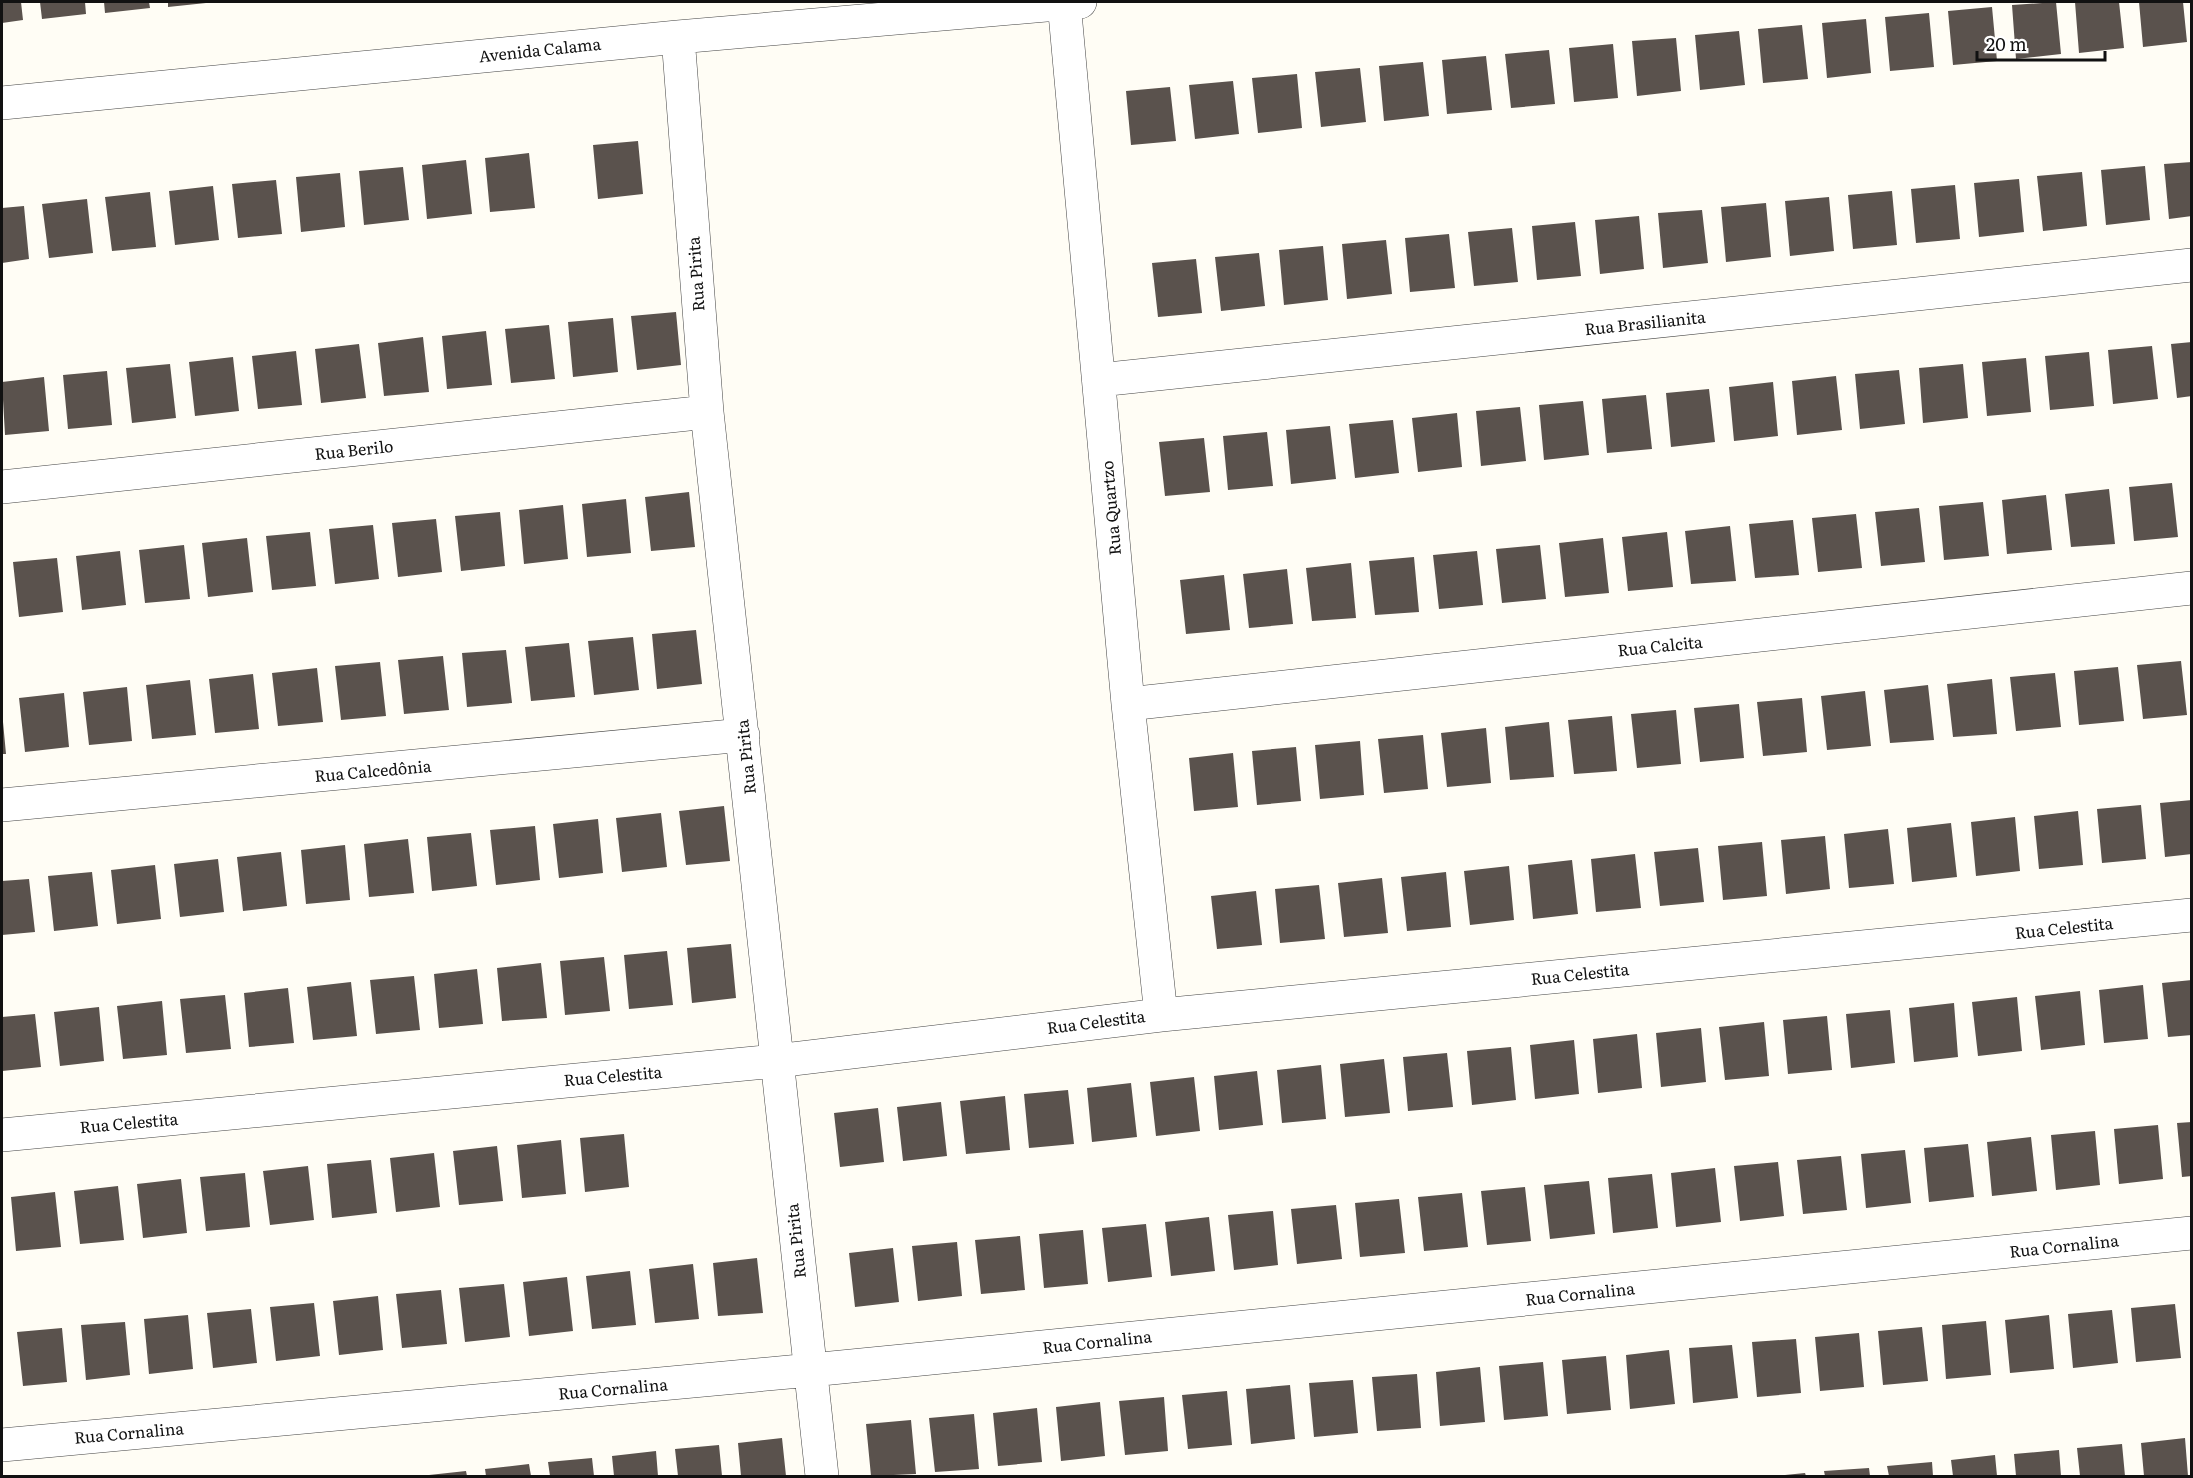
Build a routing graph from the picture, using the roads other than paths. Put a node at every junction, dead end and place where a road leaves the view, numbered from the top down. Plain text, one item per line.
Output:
1 (1070, 2) edge
2 (678, 37) junction
3 (2, 103) edge
4 (2192, 265) edge
5 (1099, 380) junction
6 (707, 412) junction
7 (2, 487) edge
8 (2192, 588) edge
9 (1128, 704) junction
10 (743, 735) junction
11 (2, 805) edge
12 (2192, 915) edge
13 (1161, 1014) junction
14 (776, 1061) junction
15 (2, 1135) edge
16 (2192, 1233) edge
17 (811, 1370) junction
18 (2, 1445) edge
19 (822, 1476) edge

1 - 2 street, Avenida Calama
1 - 5 street, Rua Quartzo
2 - 3 street, Avenida Calama
2 - 6 street, Rua Pirita
4 - 5 street, Rua Brasilianita
5 - 9 street, Rua Quartzo
6 - 7 street, Rua Berilo
6 - 10 street, Rua Pirita
8 - 9 street, Rua Calcita
9 - 13 street, Rua Quartzo
10 - 11 street, Rua Calcedônia
10 - 14 street, Rua Pirita
12 - 13 street, Rua Celestita
13 - 14 street, Rua Celestita
14 - 15 street, Rua Celestita
14 - 17 street, Rua Pirita
16 - 17 street, Rua Cornalina
17 - 18 street, Rua Cornalina
17 - 19 street, Rua Pirita

